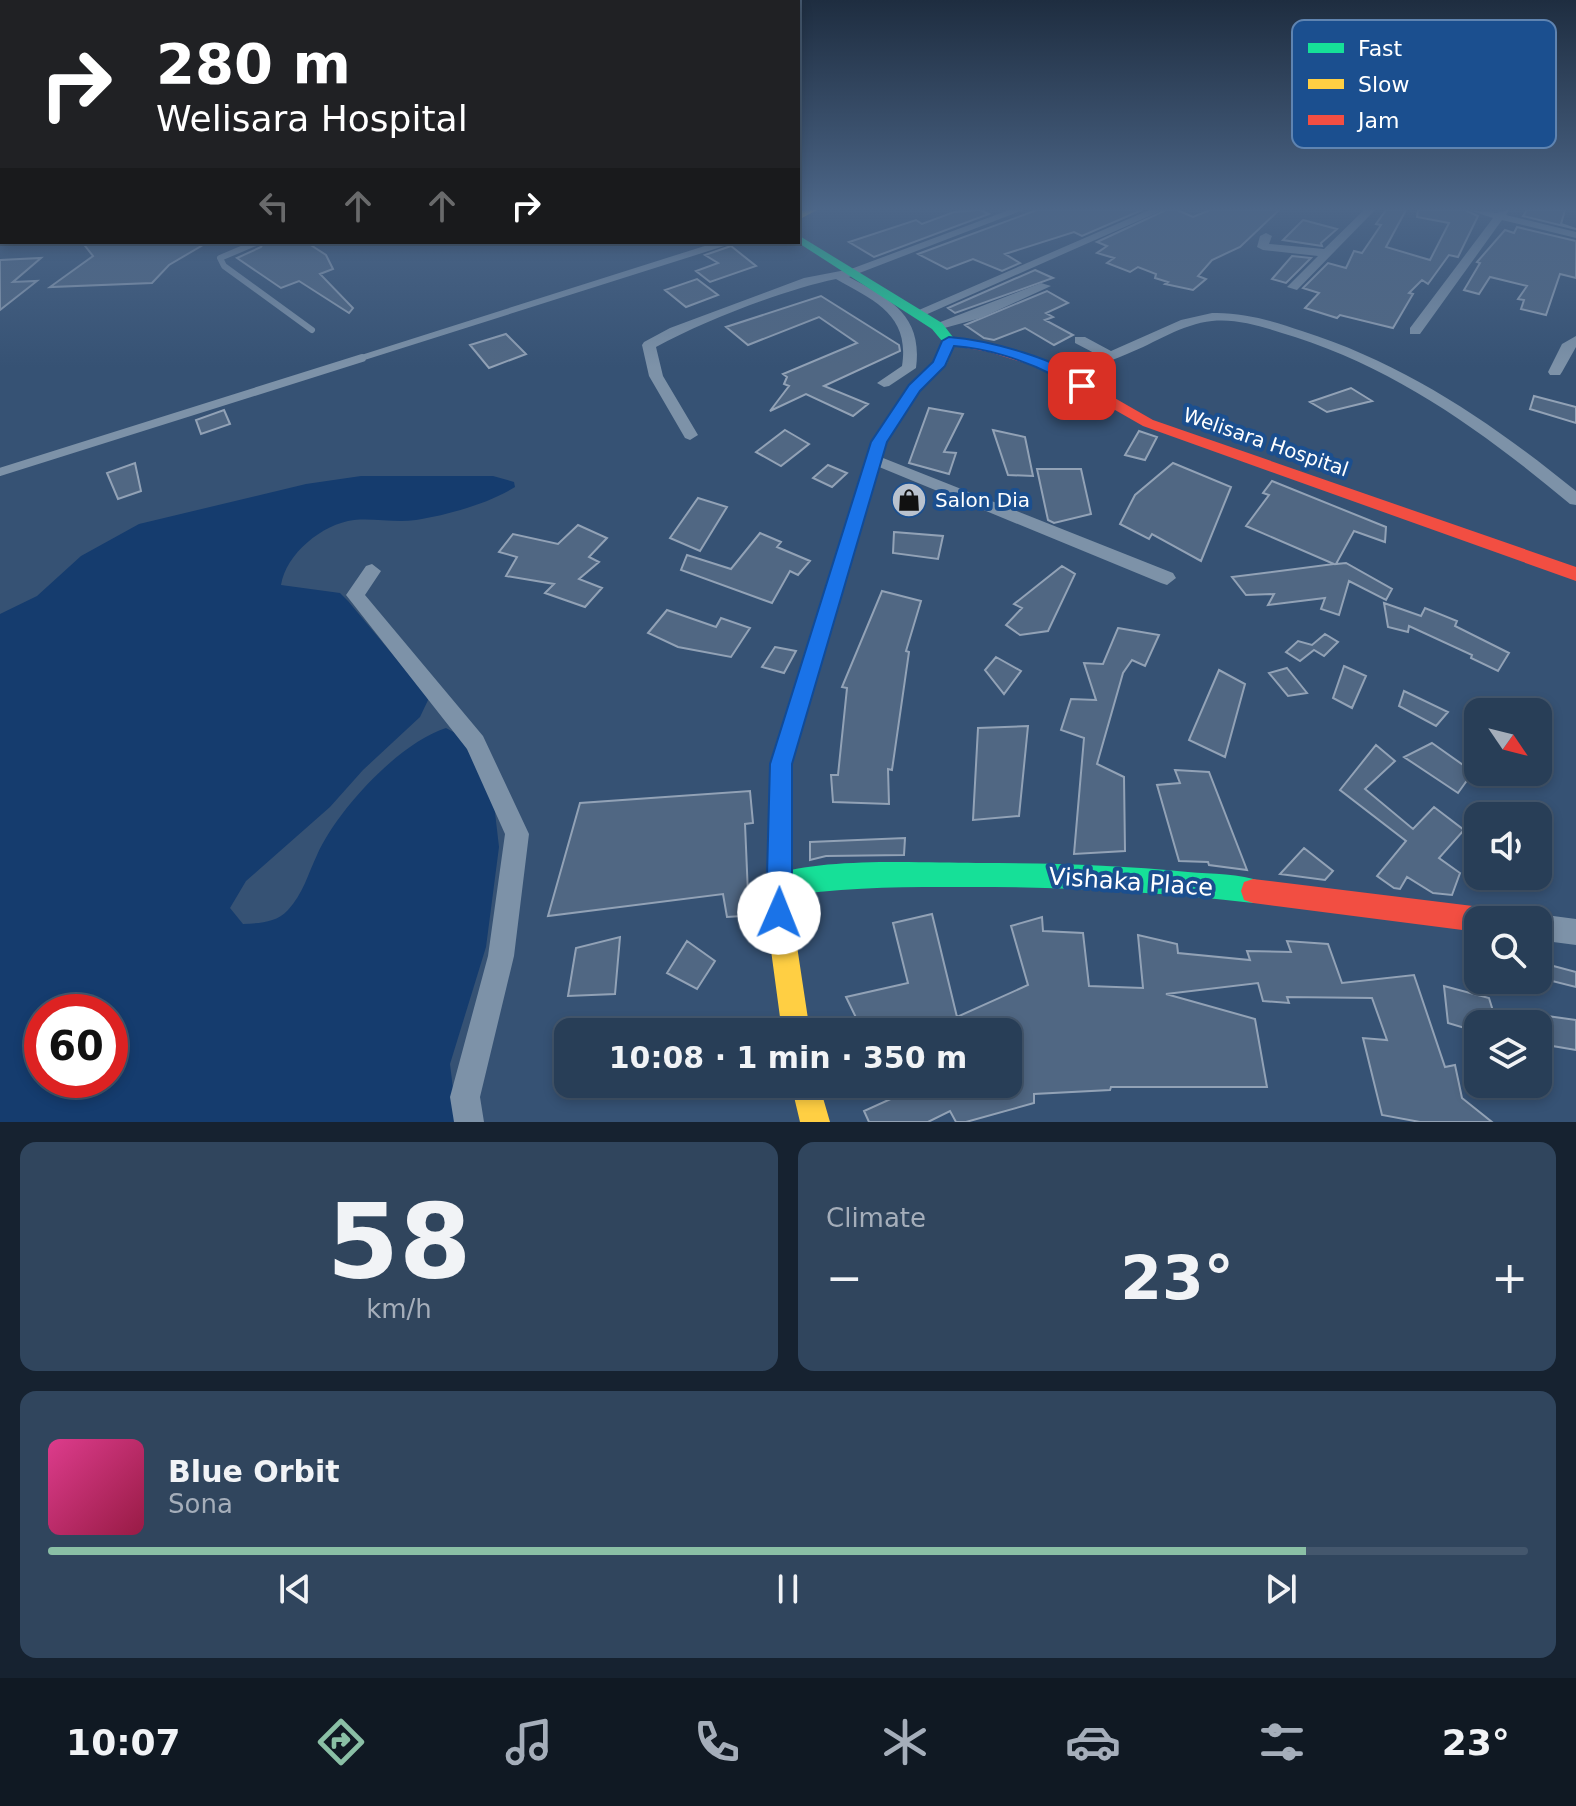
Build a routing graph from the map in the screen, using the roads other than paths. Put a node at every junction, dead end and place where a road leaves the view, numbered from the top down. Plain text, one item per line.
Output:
1 (222, 262) edge
2 (663, 262) edge
3 (831, 262) edge
4 (874, 262) edge
5 (1036, 262) edge
6 (1318, 262) edge
7 (1466, 262) edge
8 (845, 273) junction
9 (1045, 286) dead end
10 (1293, 287) dead end
11 (918, 313) junction
12 (312, 330) dead end
13 (1415, 331) dead end
14 (943, 334) junction
15 (1080, 340) dead end
16 (1576, 340) edge
17 (1110, 356) junction
18 (1057, 371) junction
19 (1555, 372) dead end
20 (884, 383) dead end
21 (690, 435) dead end
22 (873, 459) junction
23 (0, 472) edge
24 (1576, 500) edge
25 (372, 571) dead end
26 (1576, 574) edge
27 (1167, 578) dead end
28 (780, 885) junction
29 (1464, 918) edge
30 (1552, 929) edge
31 (1576, 932) edge
32 (794, 1018) edge
33 (809, 1098) edge
34 (469, 1122) edge
35 (815, 1122) edge

1 - 12 lane
2 - 23 lane
3 - 8 main road
4 - 8 street
5 - 11 street
6 - 10 street
7 - 13 street
8 - 11 main road
8 - 20 street
8 - 21 street
9 - 14 street
11 - 14 main road
14 - 18 main road, Welisara Hospital
14 - 22 main road
15 - 17 street
16 - 19 street
17 - 18 street
17 - 24 street
18 - 26 main road, Welisara Hospital
22 - 27 street
22 - 28 main road
25 - 34 street
28 - 29 main road, Vishaka Place
28 - 32 main road
30 - 31 street
33 - 35 main road

